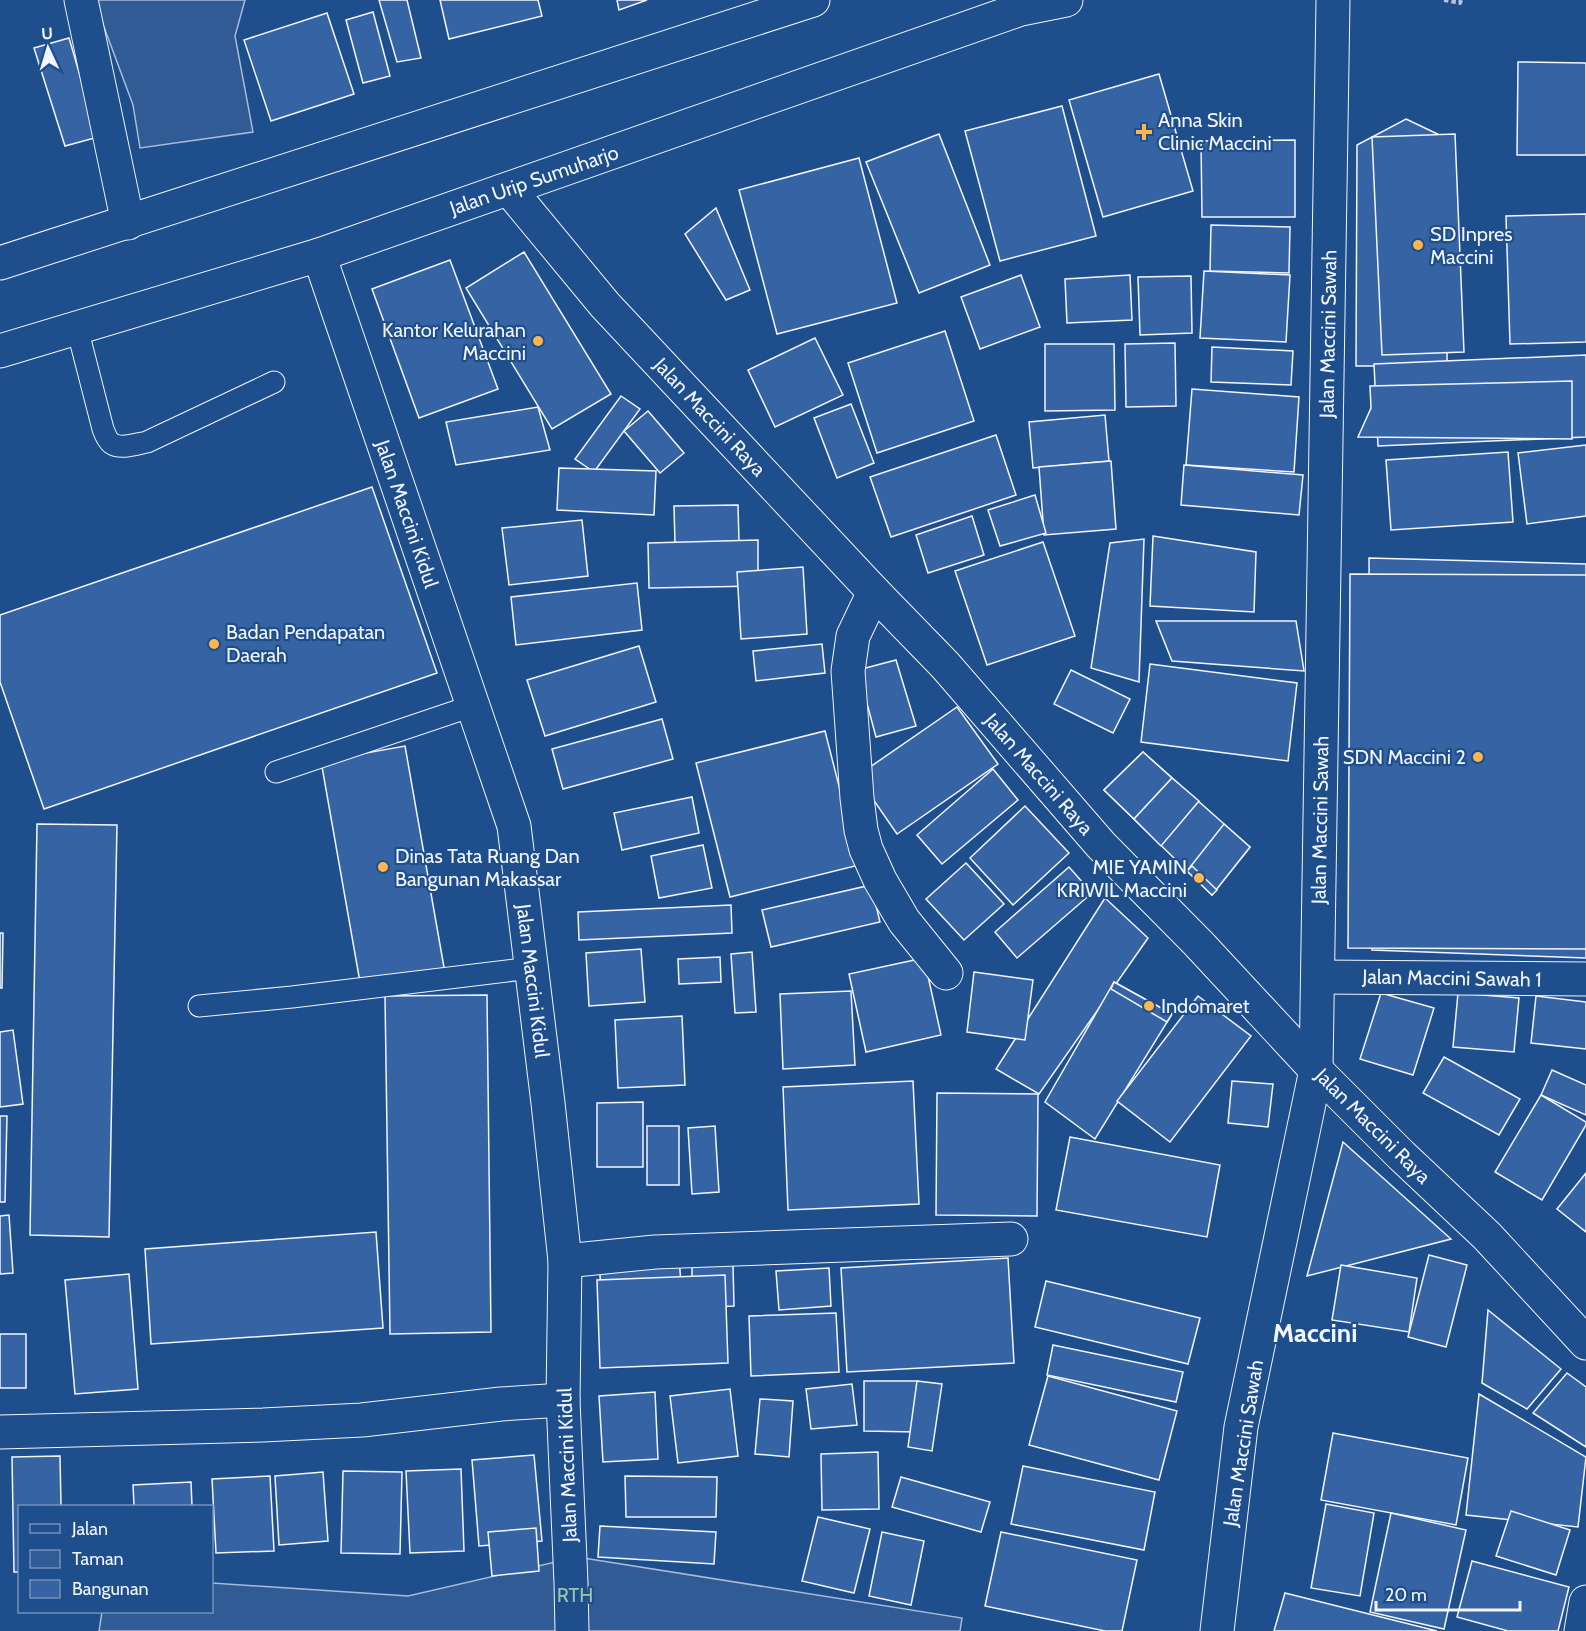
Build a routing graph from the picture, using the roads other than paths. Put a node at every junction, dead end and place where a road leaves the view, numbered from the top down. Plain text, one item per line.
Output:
1 (81, 0) edge
2 (813, 0) edge
3 (1066, 0) edge
4 (1333, 0) edge
5 (509, 189) junction
6 (128, 223) junction
7 (319, 255) junction
8 (0, 263) edge
9 (77, 328) junction
10 (0, 351) edge
11 (274, 382) dead end
12 (874, 592) junction
13 (472, 706) junction
14 (276, 772) dead end
15 (531, 968) junction
16 (946, 973) dead end
17 (1318, 977) junction
18 (1586, 979) edge
19 (199, 1006) dead end
20 (1316, 1070) junction
21 (1011, 1239) dead end
22 (565, 1261) junction
23 (1586, 1343) edge
24 (563, 1400) junction
25 (0, 1432) edge
26 (1586, 1602) edge
27 (572, 1631) edge
28 (1216, 1631) edge
29 (1581, 1631) edge

1 - 6 main road
2 - 6 main road
3 - 5 main road, Jalan Urip Sumuharjo
4 - 17 main road, Jalan Maccini Sawah
5 - 7 main road, Jalan Urip Sumuharjo
5 - 12 main road, Jalan Maccini Raya
6 - 8 main road
7 - 9 main road, Jalan Urip Sumuharjo
7 - 13 main road, Jalan Maccini Kidul
9 - 10 main road, Jalan Urip Sumuharjo
9 - 11 lane
12 - 16 main road
12 - 20 main road, Jalan Maccini Raya
13 - 14 lane
13 - 15 main road, Jalan Maccini Kidul
15 - 19 lane
15 - 22 main road, Jalan Maccini Kidul
17 - 18 main road, Jalan Maccini Sawah 1
17 - 20 main road, Jalan Maccini Sawah
20 - 23 main road, Jalan Maccini Raya
20 - 28 main road, Jalan Maccini Sawah
21 - 22 main road
22 - 24 main road, Jalan Maccini Kidul
24 - 25 main road
24 - 27 main road, Jalan Maccini Kidul
26 - 29 main road

